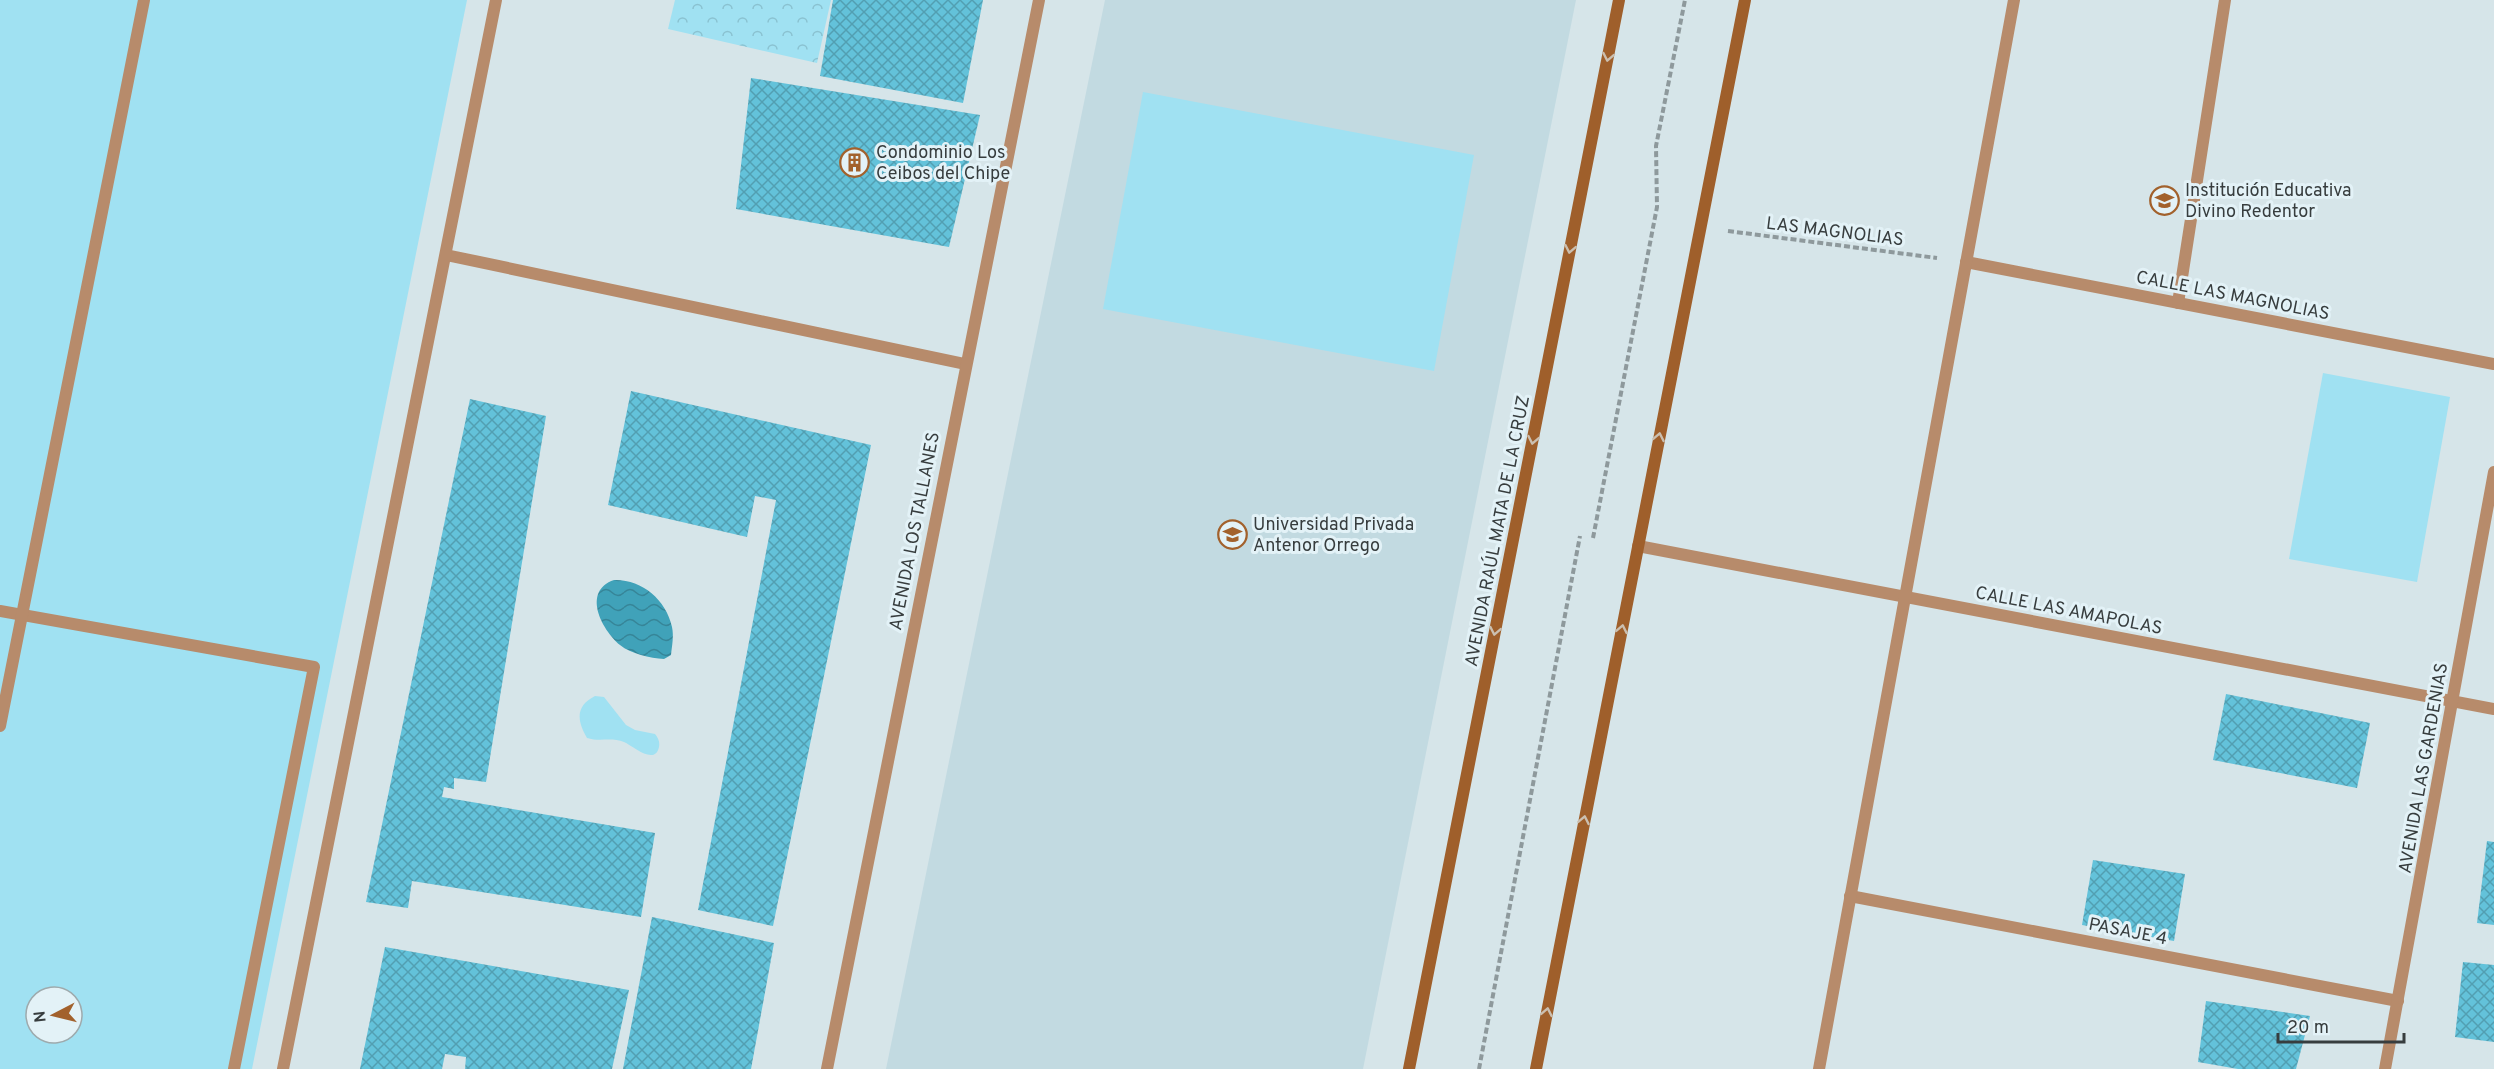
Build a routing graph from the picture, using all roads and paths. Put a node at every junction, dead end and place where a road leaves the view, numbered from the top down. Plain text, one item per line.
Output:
1 (144, 0) edge
2 (496, 0) edge
3 (1039, 0) edge
4 (1619, 0) edge
5 (1685, 0) edge
6 (1745, 0) edge
7 (2014, 0) edge
8 (2225, 0) edge
9 (1700, 228) junction
10 (446, 255) junction
11 (1966, 262) junction
12 (2178, 303) junction
13 (965, 364) junction
14 (2494, 364) edge
15 (2494, 472) edge
16 (1581, 536) dead end
17 (1593, 538) dead end
18 (1638, 546) junction
19 (1905, 597) junction
20 (0, 611) edge
21 (22, 614) junction
22 (2454, 701) junction
23 (2494, 709) edge
24 (0, 726) edge
25 (1850, 896) junction
26 (2398, 1001) junction
27 (234, 1069) edge
28 (283, 1069) edge
29 (827, 1069) edge
30 (1409, 1069) edge
31 (1479, 1069) edge
32 (1536, 1069) edge
33 (1819, 1069) edge
34 (2385, 1069) edge

1 - 21 street
2 - 10 street
3 - 13 street, AVENIDA LOS TALLANES
4 -> 30 main road, AVENIDA RAÚL MATA DE LA CRUZ
5 - 17 path
6 - 9 main road
7 - 11 street
8 - 12 street
9 - 11 path, LAS MAGNOLIAS
18 -> 9 main road
10 - 13 street
10 - 28 street
11 - 12 street, CALLE LAS MAGNOLIAS
11 - 19 street
12 - 14 street, CALLE LAS MAGNOLIAS
13 - 29 street, AVENIDA LOS TALLANES
15 - 22 street, AVENIDA LAS GARDENIAS
16 - 31 path
18 - 19 street, CALLE LAS AMAPOLAS
32 -> 18 main road
19 - 22 street, CALLE LAS AMAPOLAS
19 - 25 street
20 - 21 street
21 - 24 street
21 - 27 street
22 - 23 street, CALLE LAS AMAPOLAS
22 - 26 street, AVENIDA LAS GARDENIAS
25 - 26 street, PASAJE 4
25 - 33 street
26 - 34 street, AVENIDA LAS GARDENIAS

